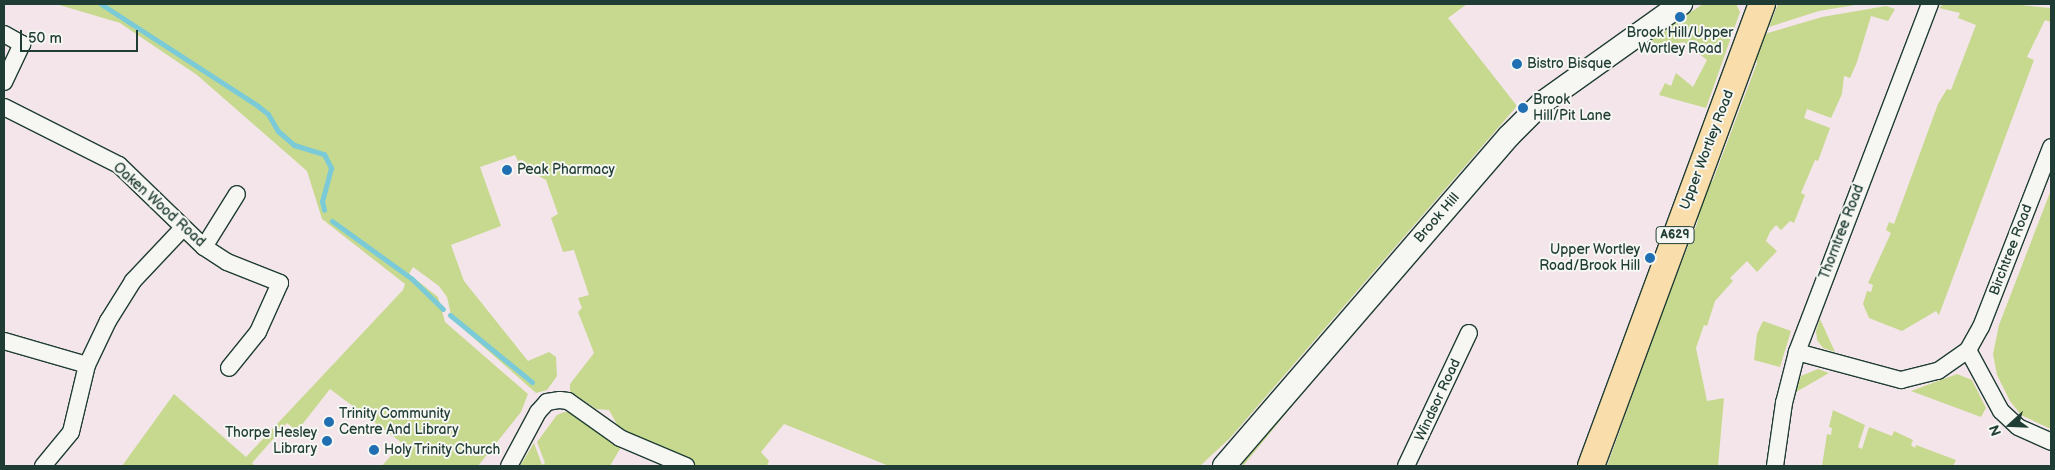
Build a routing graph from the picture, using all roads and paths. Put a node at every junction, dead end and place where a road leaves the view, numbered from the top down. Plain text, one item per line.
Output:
1 (1681, 4) edge
2 (1762, 4) edge
3 (1930, 4) edge
4 (4, 34) edge
5 (4, 82) edge
6 (4, 107) edge
7 (2051, 147) edge
8 (236, 194) dead end
9 (182, 229) junction
10 (204, 247) junction
11 (1469, 333) dead end
12 (4, 341) edge
13 (1968, 350) junction
14 (1797, 352) junction
15 (87, 365) junction
16 (229, 368) dead end
17 (2051, 442) edge
18 (43, 466) edge
19 (509, 466) edge
20 (686, 466) edge
21 (1224, 466) edge
22 (1406, 466) edge
23 (1590, 466) edge
24 (1775, 466) edge

1 - 21 main road, Brook Hill
2 - 23 main road, Upper Wortley Road / A629
3 - 14 street, Thorntree Road
4 - 5 street
6 - 9 street, Oaken Wood Road
7 - 13 street, Birchtree Road
8 - 10 street
9 - 10 street, Oaken Wood Road
9 - 15 street
10 - 16 street, Oaken Wood Road
11 - 22 street, Windsor Road
12 - 15 street
13 - 14 street
13 - 17 street
14 - 24 street, Thorntree Road
15 - 18 street
19 - 20 street

